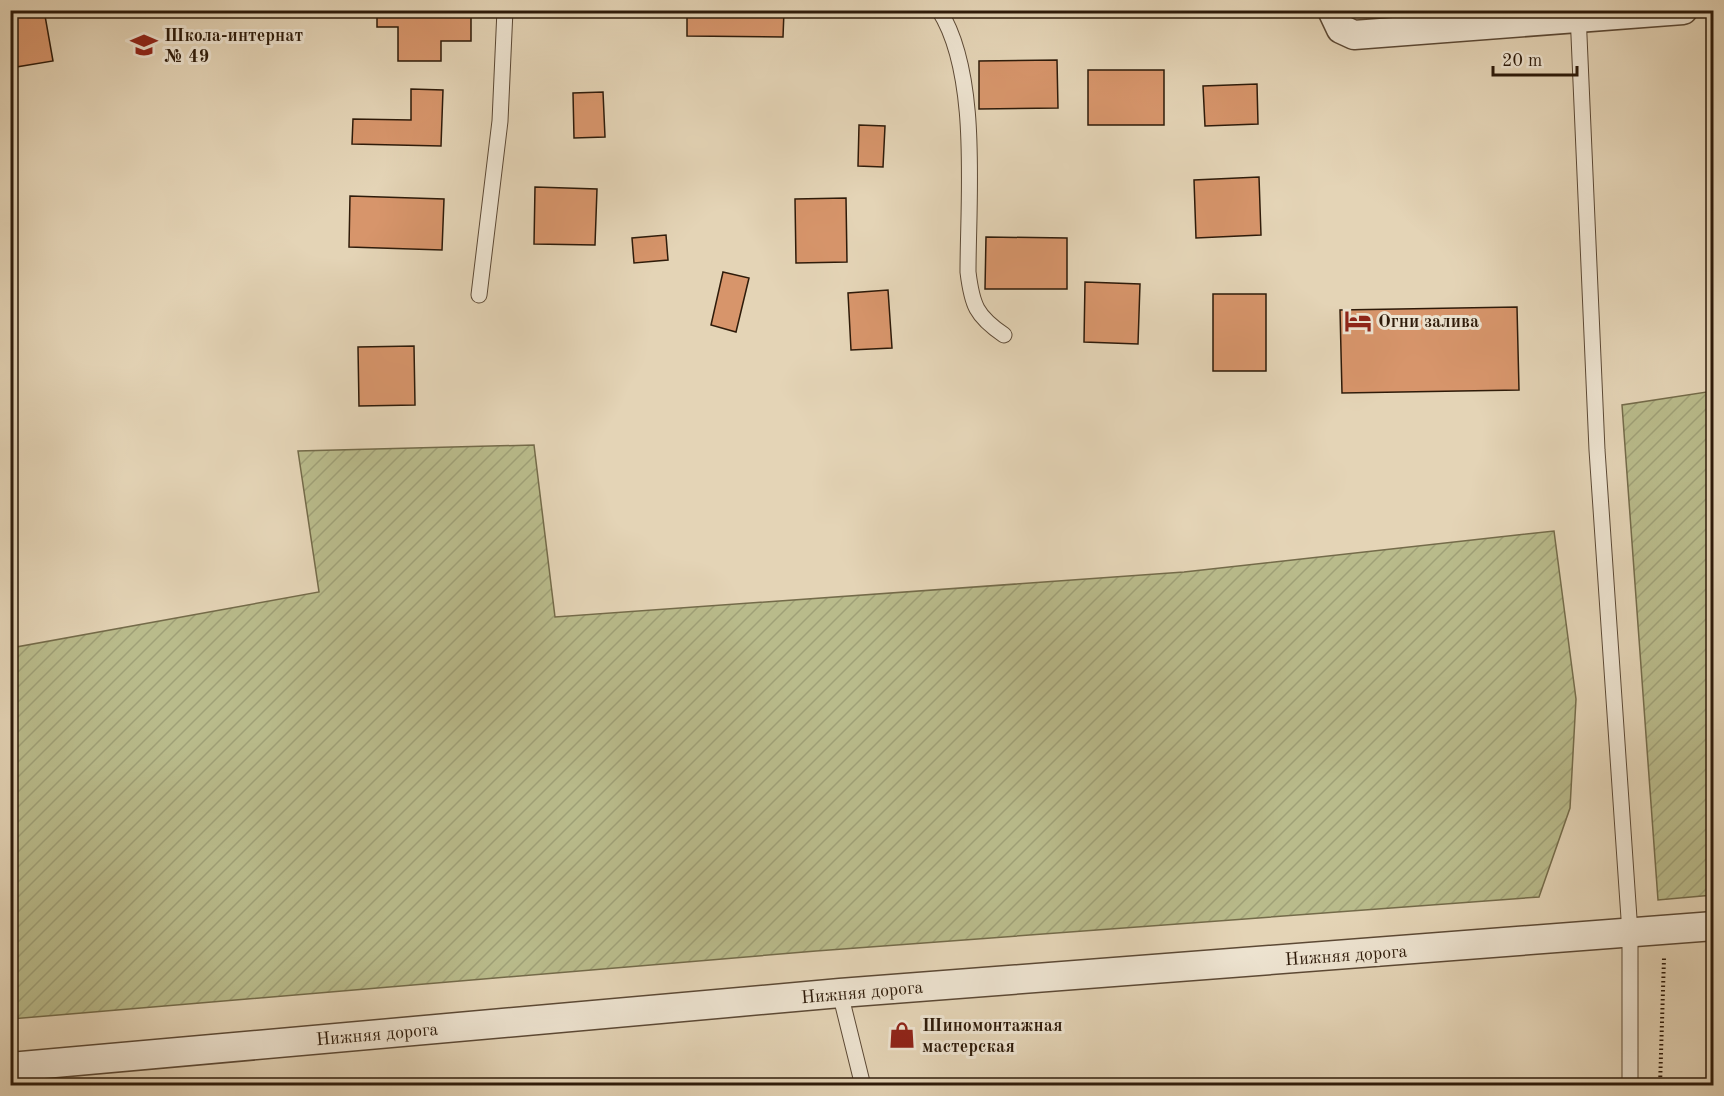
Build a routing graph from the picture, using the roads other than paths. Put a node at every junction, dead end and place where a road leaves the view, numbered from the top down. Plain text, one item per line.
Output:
1 (506, 10) edge
2 (939, 10) edge
3 (1332, 10) edge
4 (1683, 10) edge
5 (1578, 14) edge
6 (479, 295) dead end
7 (1004, 335) dead end
8 (1713, 926) edge
9 (1630, 933) junction
10 (840, 993) junction
11 (10, 1067) edge
12 (863, 1086) edge
13 (1630, 1086) edge

1 - 6 lane
2 - 7 lane
3 - 5 street
4 - 5 street
5 - 9 lane
8 - 9 street, Нижняя дорога
9 - 10 street, Нижняя дорога
9 - 13 lane
10 - 11 street, Нижняя дорога
10 - 12 lane

